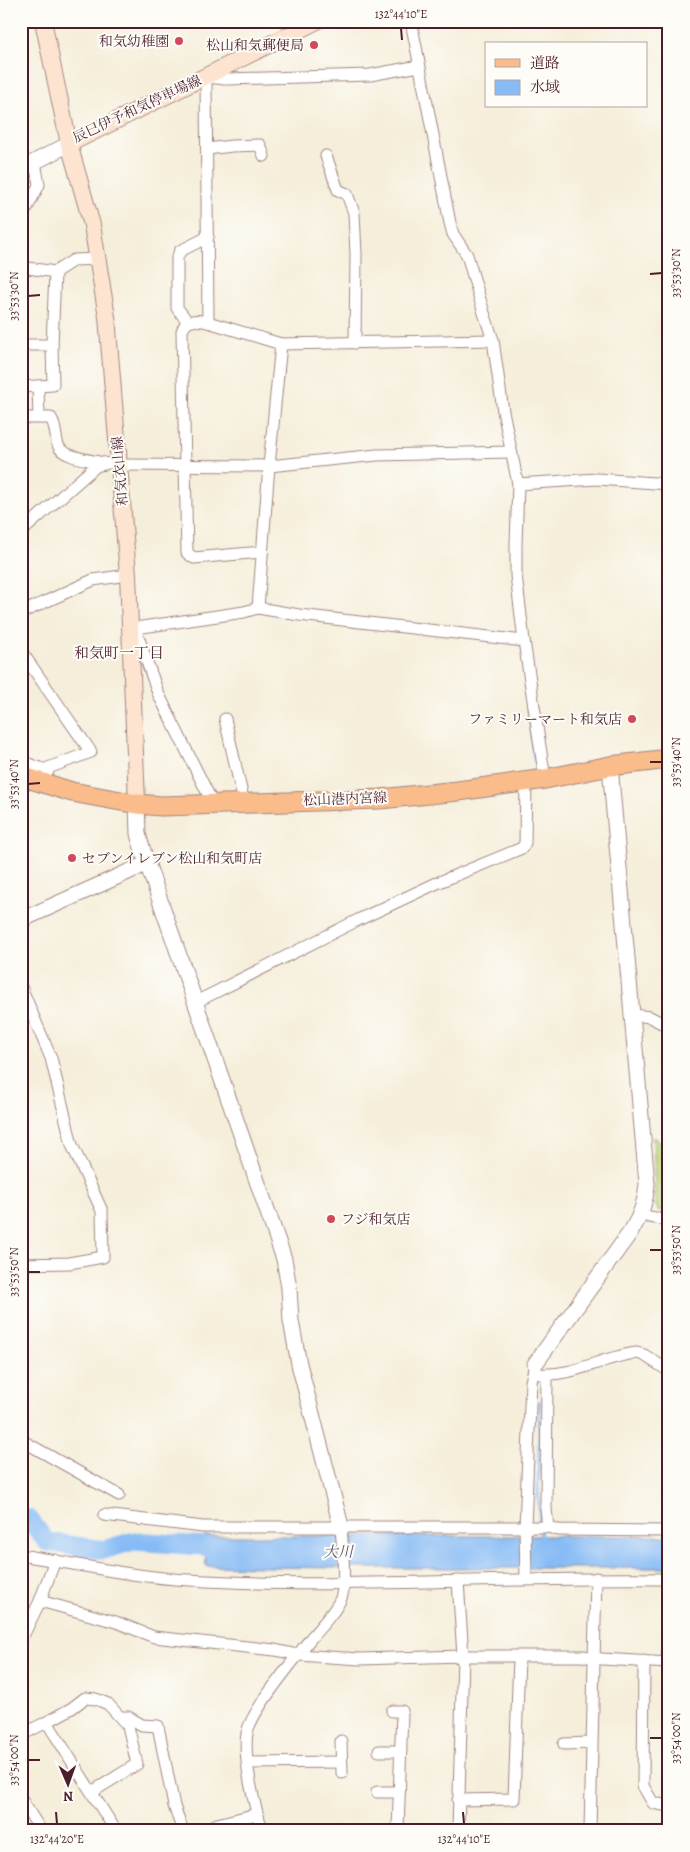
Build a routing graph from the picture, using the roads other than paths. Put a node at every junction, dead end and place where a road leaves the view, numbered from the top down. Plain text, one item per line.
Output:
1 (43, 21) edge
2 (316, 21) edge
3 (411, 21) edge
4 (419, 66) junction
5 (206, 77) junction
6 (69, 144) junction
7 (207, 149) junction
8 (264, 156) dead end
9 (326, 156) dead end
10 (28, 165) edge
11 (21, 219) edge
12 (208, 238) junction
13 (98, 259) junction
14 (21, 267) edge
15 (55, 272) junction
16 (188, 322) junction
17 (208, 322) junction
18 (494, 340) junction
19 (355, 343) junction
20 (281, 344) junction
21 (21, 345) edge
22 (52, 345) junction
23 (38, 386) junction
24 (21, 387) edge
25 (511, 452) junction
26 (114, 463) junction
27 (184, 465) junction
28 (269, 466) junction
29 (518, 484) junction
30 (669, 484) edge
31 (21, 532) edge
32 (262, 552) junction
33 (128, 574) junction
34 (258, 608) junction
35 (21, 613) edge
36 (132, 629) junction
37 (524, 641) junction
38 (21, 651) edge
39 (225, 719) dead end
40 (669, 759) edge
41 (22, 765) edge
42 (610, 766) junction
43 (46, 777) junction
44 (545, 779) junction
45 (526, 782) junction
46 (244, 803) junction
47 (137, 804) junction
48 (213, 804) junction
49 (148, 863) junction
50 (21, 920) edge
51 (21, 987) edge
52 (196, 1002) junction
53 (633, 1015) junction
54 (669, 1027) edge
55 (641, 1213) junction
56 (669, 1220) edge
57 (21, 1264) edge
58 (534, 1368) junction
59 (669, 1370) edge
60 (547, 1374) junction
61 (21, 1440) edge
62 (119, 1496) dead end
63 (104, 1515) dead end
64 (547, 1527) junction
65 (341, 1528) junction
66 (528, 1528) junction
67 (669, 1530) edge
68 (21, 1555) edge
69 (55, 1560) junction
70 (526, 1577) junction
71 (596, 1578) junction
72 (669, 1579) edge
73 (343, 1581) junction
74 (458, 1581) junction
75 (40, 1601) junction
76 (669, 1634) edge
77 (21, 1640) edge
78 (298, 1655) junction
79 (463, 1656) junction
80 (519, 1657) junction
81 (593, 1657) junction
82 (644, 1662) junction
83 (668, 1663) edge
84 (392, 1711) dead end
85 (120, 1716) junction
86 (47, 1722) junction
87 (22, 1735) edge
88 (341, 1741) dead end
89 (591, 1743) junction
90 (564, 1744) dead end
91 (401, 1751) junction
92 (379, 1752) dead end
93 (248, 1763) junction
94 (92, 1792) junction
95 (377, 1792) dead end
96 (400, 1792) junction
97 (21, 1799) edge
98 (458, 1800) junction
99 (669, 1806) edge
100 (257, 1814) junction
101 (41, 1831) edge
102 (116, 1831) edge
103 (182, 1831) edge
104 (203, 1831) edge
105 (263, 1831) edge
106 (398, 1831) edge
107 (458, 1831) edge
108 (590, 1831) edge

1 - 6 main road, 辰巳伊予和気停車場線
2 - 5 main road, 辰巳伊予和気停車場線
3 - 4 street
4 - 5 street
4 - 18 street
5 - 6 main road, 辰巳伊予和気停車場線
5 - 7 street
6 - 10 street
6 - 13 main road, 和気衣山線
7 - 8 street
7 - 12 street
9 - 19 street
10 - 11 street
12 - 16 street
12 - 17 street
13 - 15 street
13 - 26 main road, 和気衣山線
14 - 15 street
15 - 22 street
16 - 17 street
16 - 27 street
17 - 20 street
18 - 19 street
18 - 25 street
19 - 20 street
20 - 28 street
21 - 22 street
22 - 23 street
23 - 24 street
23 - 26 street
25 - 28 street
25 - 29 street
26 - 27 street
26 - 31 street
26 - 33 main road, 和気衣山線
27 - 28 street
27 - 32 street
28 - 32 street
29 - 30 street
29 - 37 street
32 - 34 street
33 - 35 street
33 - 36 main road, 和気衣山線
34 - 36 street
34 - 37 street
36 - 47 main road, 和気衣山線
36 - 48 street
37 - 44 street
38 - 43 street
39 - 46 street
40 - 42 main road, 松山港内宮線
41 - 43 main road, 松山港内宮線
42 - 44 main road, 松山港内宮線
42 - 53 street
43 - 47 main road, 松山港内宮線
44 - 45 main road, 松山港内宮線
45 - 46 main road, 松山港内宮線
45 - 52 street
46 - 48 main road, 松山港内宮線
47 - 48 main road, 松山港内宮線
47 - 49 street
49 - 50 street
49 - 52 street
51 - 57 street
52 - 65 street
53 - 54 street
53 - 55 street
55 - 56 street
55 - 58 street
58 - 60 street
58 - 66 street
59 - 60 street
60 - 64 street
61 - 62 street
63 - 65 street
64 - 66 street
64 - 67 street
65 - 66 street
65 - 73 street
66 - 70 street
68 - 69 street
69 - 73 street
69 - 75 street
70 - 71 street
70 - 74 street
71 - 72 street
71 - 81 street
73 - 74 street
73 - 78 street
74 - 79 street
75 - 77 street
75 - 78 street
76 - 83 street
78 - 79 street
78 - 93 street
79 - 80 street
79 - 98 street
80 - 81 street
80 - 98 street
81 - 82 street
81 - 89 street
82 - 83 street
82 - 99 street
84 - 91 street
85 - 86 street
85 - 94 street
85 - 103 street
86 - 87 street
86 - 94 street
88 - 93 street
89 - 90 street
89 - 108 street
91 - 92 street
91 - 96 street
93 - 100 street
94 - 102 street
95 - 96 street
96 - 106 street
97 - 101 street
98 - 107 street
100 - 104 street
100 - 105 street

